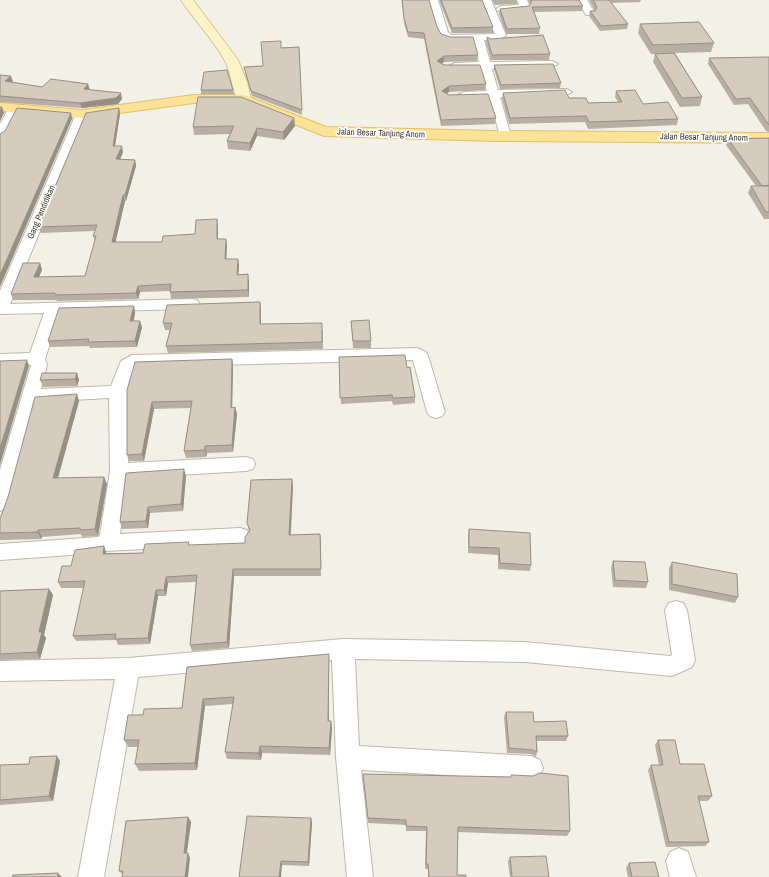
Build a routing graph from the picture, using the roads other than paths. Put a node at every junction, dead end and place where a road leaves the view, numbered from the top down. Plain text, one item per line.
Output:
1 (187, 0) edge
2 (433, 0) edge
3 (522, 0) edge
4 (582, 0) edge
5 (488, 5) edge
6 (590, 13) edge
7 (509, 39) edge
8 (474, 40) junction
9 (451, 41) edge
10 (552, 64) edge
11 (482, 65) junction
12 (444, 66) edge
13 (566, 92) edge
14 (491, 94) junction
15 (449, 96) edge
16 (244, 98) junction
17 (7, 108) edge
18 (82, 114) junction
19 (0, 136) edge
20 (500, 136) junction
21 (769, 138) edge
22 (210, 304) edge
23 (54, 307) junction
24 (0, 309) edge
25 (0, 360) edge
26 (36, 360) junction
27 (118, 392) junction
28 (31, 396) junction
29 (436, 412) dead end
30 (246, 464) dead end
31 (119, 471) junction
32 (0, 503) edge
33 (240, 536) dead end
34 (106, 543) junction
35 (0, 552) edge
36 (676, 610) dead end
37 (343, 649) junction
38 (128, 668) junction
39 (0, 671) edge
40 (348, 757) junction
41 (531, 768) dead end
42 (91, 877) edge
43 (360, 877) edge

1 - 16 street
2 - 5 street
3 - 5 street
4 - 6 street
7 - 8 street
8 - 9 street
8 - 11 street
10 - 11 street
11 - 12 street
11 - 14 street
13 - 14 street
14 - 15 street
14 - 20 street
16 - 18 main road, Jalan Besar Tanjung Anom
16 - 20 main road, Jalan Besar Tanjung Anom
17 - 18 main road, Jalan Besar Tanjung Anom
17 - 19 street
18 - 24 street, Gang Pendidikan
20 - 21 main road, Jalan Besar Tanjung Anom
22 - 23 street
23 - 24 street
23 - 26 street
25 - 26 street
26 - 28 street
27 - 28 street
27 - 29 street
27 - 31 street
28 - 32 street
30 - 31 street
31 - 34 street
33 - 34 street
34 - 35 street
36 - 37 street
37 - 38 street
37 - 40 street
38 - 39 street
38 - 42 street
40 - 41 street
40 - 43 street

